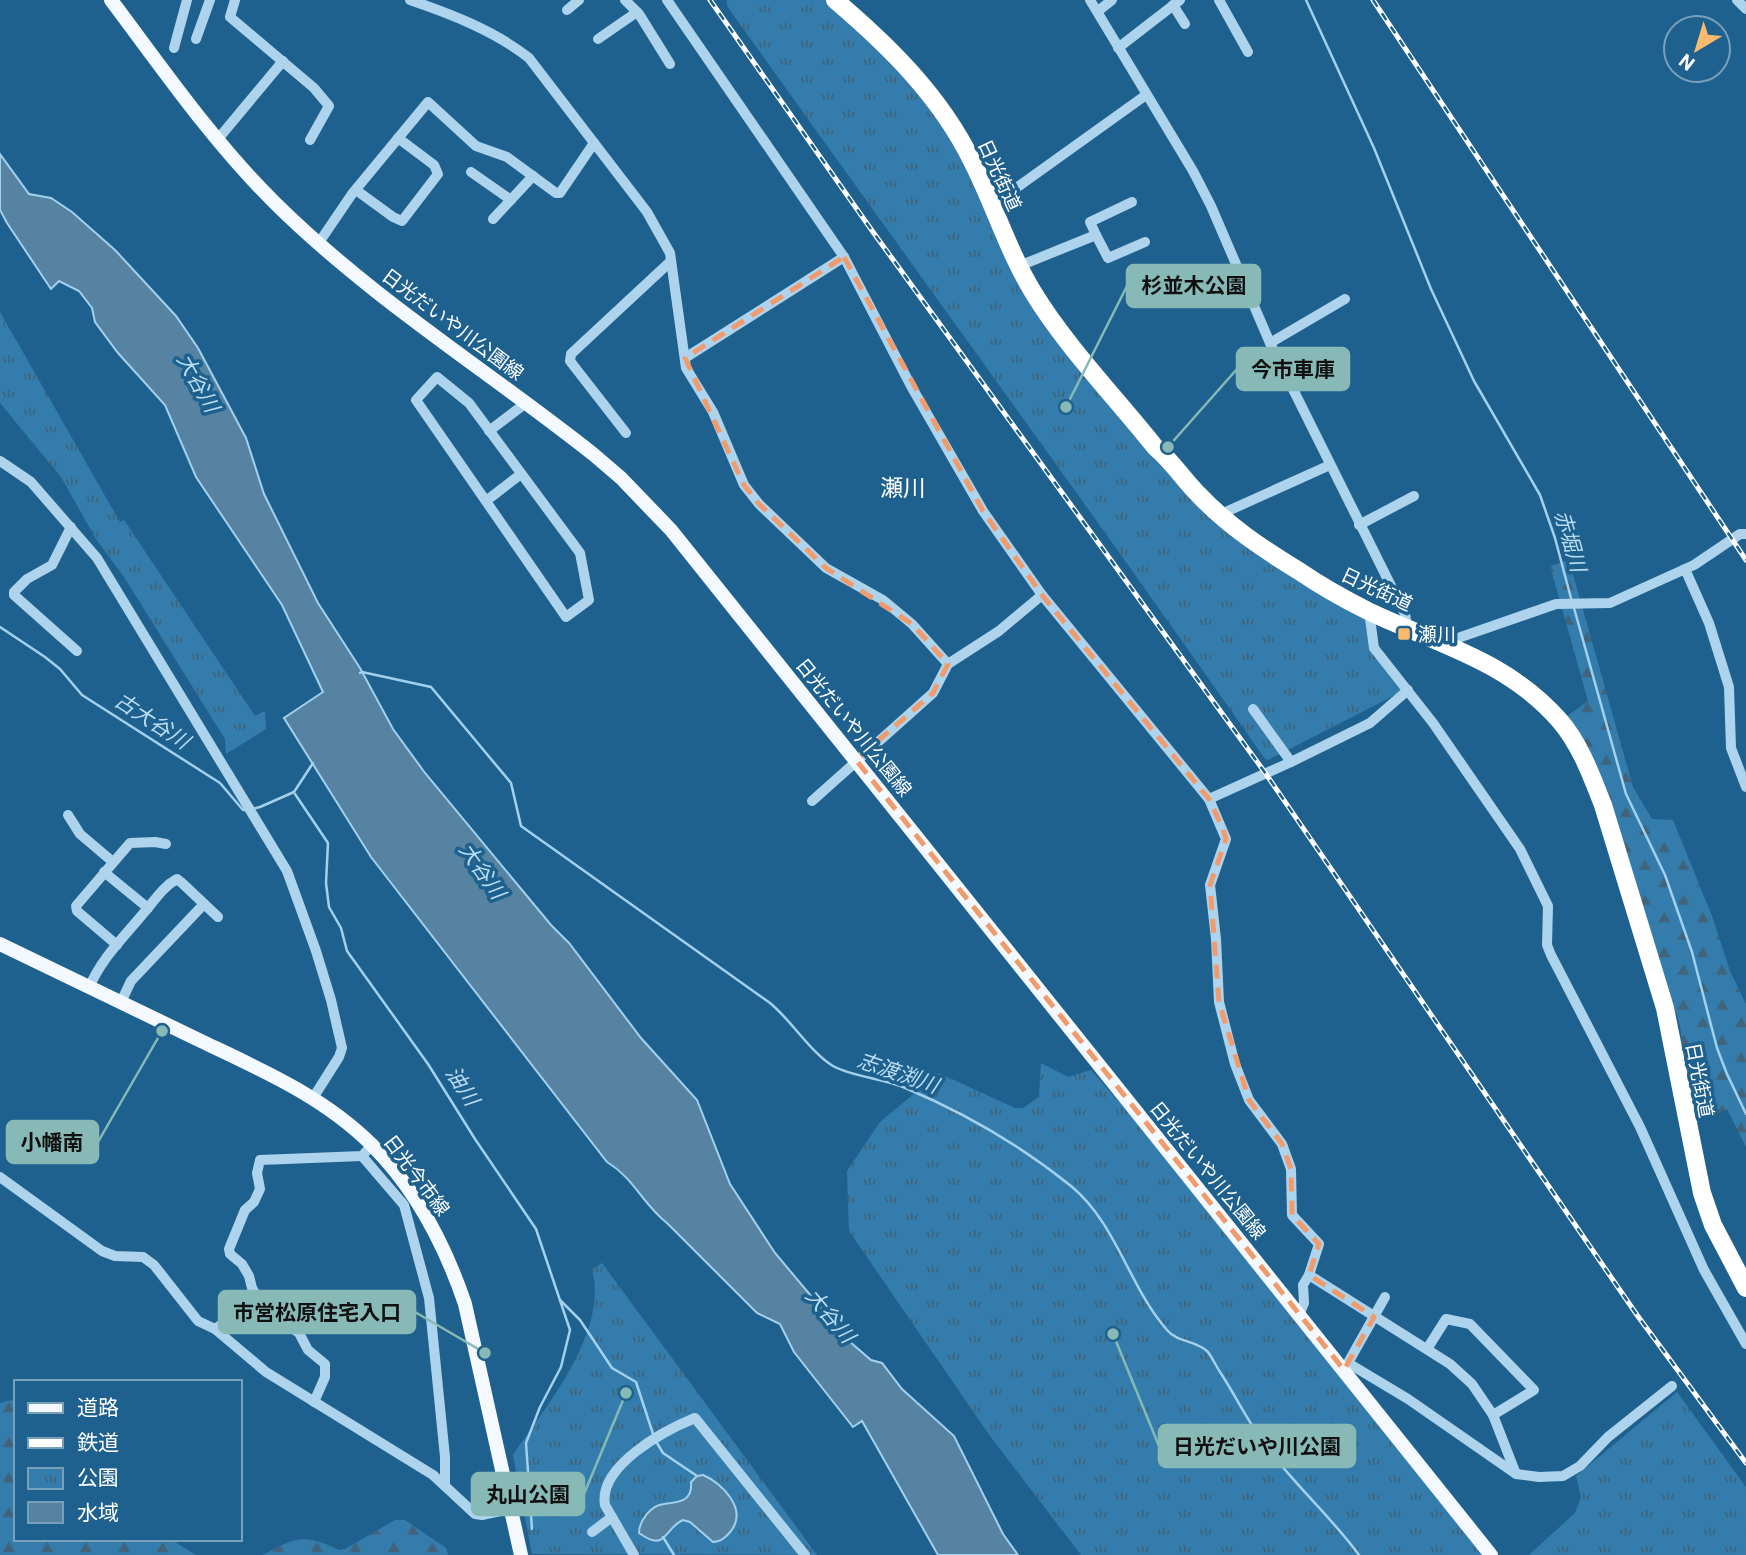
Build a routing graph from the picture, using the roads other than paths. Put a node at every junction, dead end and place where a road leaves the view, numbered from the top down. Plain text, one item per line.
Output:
1 (111, 0) edge
2 (187, 0) edge
3 (210, 0) edge
4 (235, 0) edge
5 (410, 0) edge
6 (579, 0) edge
7 (625, 0) edge
8 (667, 0) edge
9 (835, 0) edge
10 (1090, 0) edge
11 (1112, 0) edge
12 (1219, 0) edge
13 (1737, 0) edge
14 (1177, 2) edge
15 (1746, 9) edge
16 (567, 10) dead end
17 (1098, 11) junction
18 (637, 12) junction
19 (1185, 24) dead end
20 (196, 39) dead end
21 (598, 39) dead end
22 (174, 48) dead end
23 (1118, 48) junction
24 (1248, 52) dead end
25 (283, 61) junction
26 (670, 64) dead end
27 (1146, 95) junction
28 (398, 138) junction
29 (218, 139) junction
30 (310, 140) dead end
31 (594, 143) junction
32 (471, 172) dead end
33 (533, 176) junction
34 (356, 190) junction
35 (511, 200) junction
36 (1132, 202) dead end
37 (991, 206) junction
38 (493, 219) dead end
39 (1096, 235) junction
40 (1145, 242) dead end
41 (318, 244) junction
42 (844, 257) junction
43 (671, 261) junction
44 (1019, 266) junction
45 (1345, 299) dead end
46 (1270, 343) junction
47 (685, 358) junction
48 (526, 402) junction
49 (489, 431) junction
50 (626, 433) dead end
51 (0, 461) edge
52 (1330, 464) junction
53 (521, 474) junction
54 (1414, 496) dead end
55 (486, 501) junction
56 (1219, 514) junction
57 (1359, 525) junction
58 (71, 527) junction
59 (1746, 534) edge
60 (1685, 569) junction
61 (1042, 595) junction
62 (1370, 611) junction
63 (1407, 626) junction
64 (1448, 644) junction
65 (78, 651) dead end
66 (948, 664) junction
67 (1408, 690) junction
68 (1252, 709) dead end
69 (856, 760) junction
70 (1292, 762) junction
71 (1746, 787) edge
72 (1209, 799) junction
73 (812, 801) dead end
74 (68, 815) dead end
75 (166, 844) dead end
76 (113, 862) junction
77 (104, 872) junction
78 (204, 904) junction
79 (148, 908) junction
80 (218, 917) dead end
81 (0, 944) edge
82 (117, 945) junction
83 (89, 988) junction
84 (121, 1002) junction
85 (313, 1098) junction
86 (367, 1150) junction
87 (0, 1177) edge
88 (1309, 1275) junction
89 (1746, 1288) edge
90 (1385, 1297) dead end
91 (257, 1299) junction
92 (1299, 1315) junction
93 (1374, 1317) junction
94 (215, 1329) junction
95 (1746, 1344) edge
96 (1427, 1349) junction
97 (1343, 1370) junction
98 (1672, 1386) dead end
99 (314, 1402) junction
100 (1493, 1415) junction
101 (1516, 1474) junction
102 (445, 1485) junction
103 (511, 1509) junction
104 (611, 1517) junction
105 (592, 1532) dead end
106 (521, 1555) edge
107 (634, 1555) edge
108 (806, 1555) edge
109 (1491, 1555) edge

1 - 29 main road, 日光だいや川公園線
2 - 22 street
3 - 20 street
4 - 25 street
5 - 31 street
6 - 16 street
7 - 18 street
8 - 42 street
9 - 37 highway, 日光街道
10 - 17 street
11 - 17 street
12 - 24 street
13 - 15 street
14 - 19 street
14 - 23 street
17 - 23 street
18 - 21 street
18 - 26 street
23 - 27 street
25 - 29 street
25 - 30 street
27 - 37 street
27 - 46 street
28 - 33 street
28 - 34 street
28 - 34 street
29 - 41 main road, 日光だいや川公園線
31 - 33 street
31 - 43 street
32 - 35 street
33 - 35 street
34 - 41 street
35 - 38 street
36 - 39 street
37 - 44 highway, 日光街道
39 - 40 street
39 - 44 street
41 - 48 main road, 日光だいや川公園線
42 - 47 street
42 - 61 street
43 - 47 street
43 - 50 street
44 - 56 highway, 日光街道
45 - 46 street
46 - 52 street
47 - 66 street
48 - 49 street
48 - 69 main road, 日光だいや川公園線
49 - 53 street
49 - 55 street
51 - 58 street
52 - 56 street
52 - 57 street
53 - 55 street
53 - 55 street
54 - 57 street
56 - 62 highway, 日光街道
57 - 63 street
58 - 65 street
58 - 85 street
59 - 60 street
60 - 64 street
60 - 71 street
61 - 66 street
61 - 72 street
62 - 63 highway, 日光街道
62 - 67 street
63 - 64 highway, 日光街道
64 - 89 highway, 日光街道
66 - 69 street
67 - 70 street
67 - 95 street
68 - 70 street
69 - 73 street
69 - 92 main road, 日光だいや川公園線
70 - 72 street
72 - 88 street
74 - 76 street
75 - 76 street
76 - 77 street
77 - 79 street
77 - 82 street
78 - 79 street
78 - 80 street
78 - 84 street
79 - 82 street
81 - 83 main road, 日光今市線
82 - 83 street
83 - 84 main road, 日光今市線
84 - 85 main road, 日光今市線
85 - 86 main road, 日光今市線
86 - 91 street
86 - 102 street
86 - 103 main road, 日光今市線
87 - 94 street
88 - 92 street
88 - 93 street
90 - 93 street
91 - 94 street
91 - 99 street
92 - 97 main road, 日光だいや川公園線
93 - 96 street
93 - 97 street
94 - 99 street
96 - 100 street
96 - 100 street
97 - 101 street
97 - 109 main road, 日光だいや川公園線
98 - 101 street
99 - 102 street
100 - 101 street
102 - 103 street
103 - 106 main road, 日光今市線
104 - 105 street
104 - 107 street
104 - 108 street

